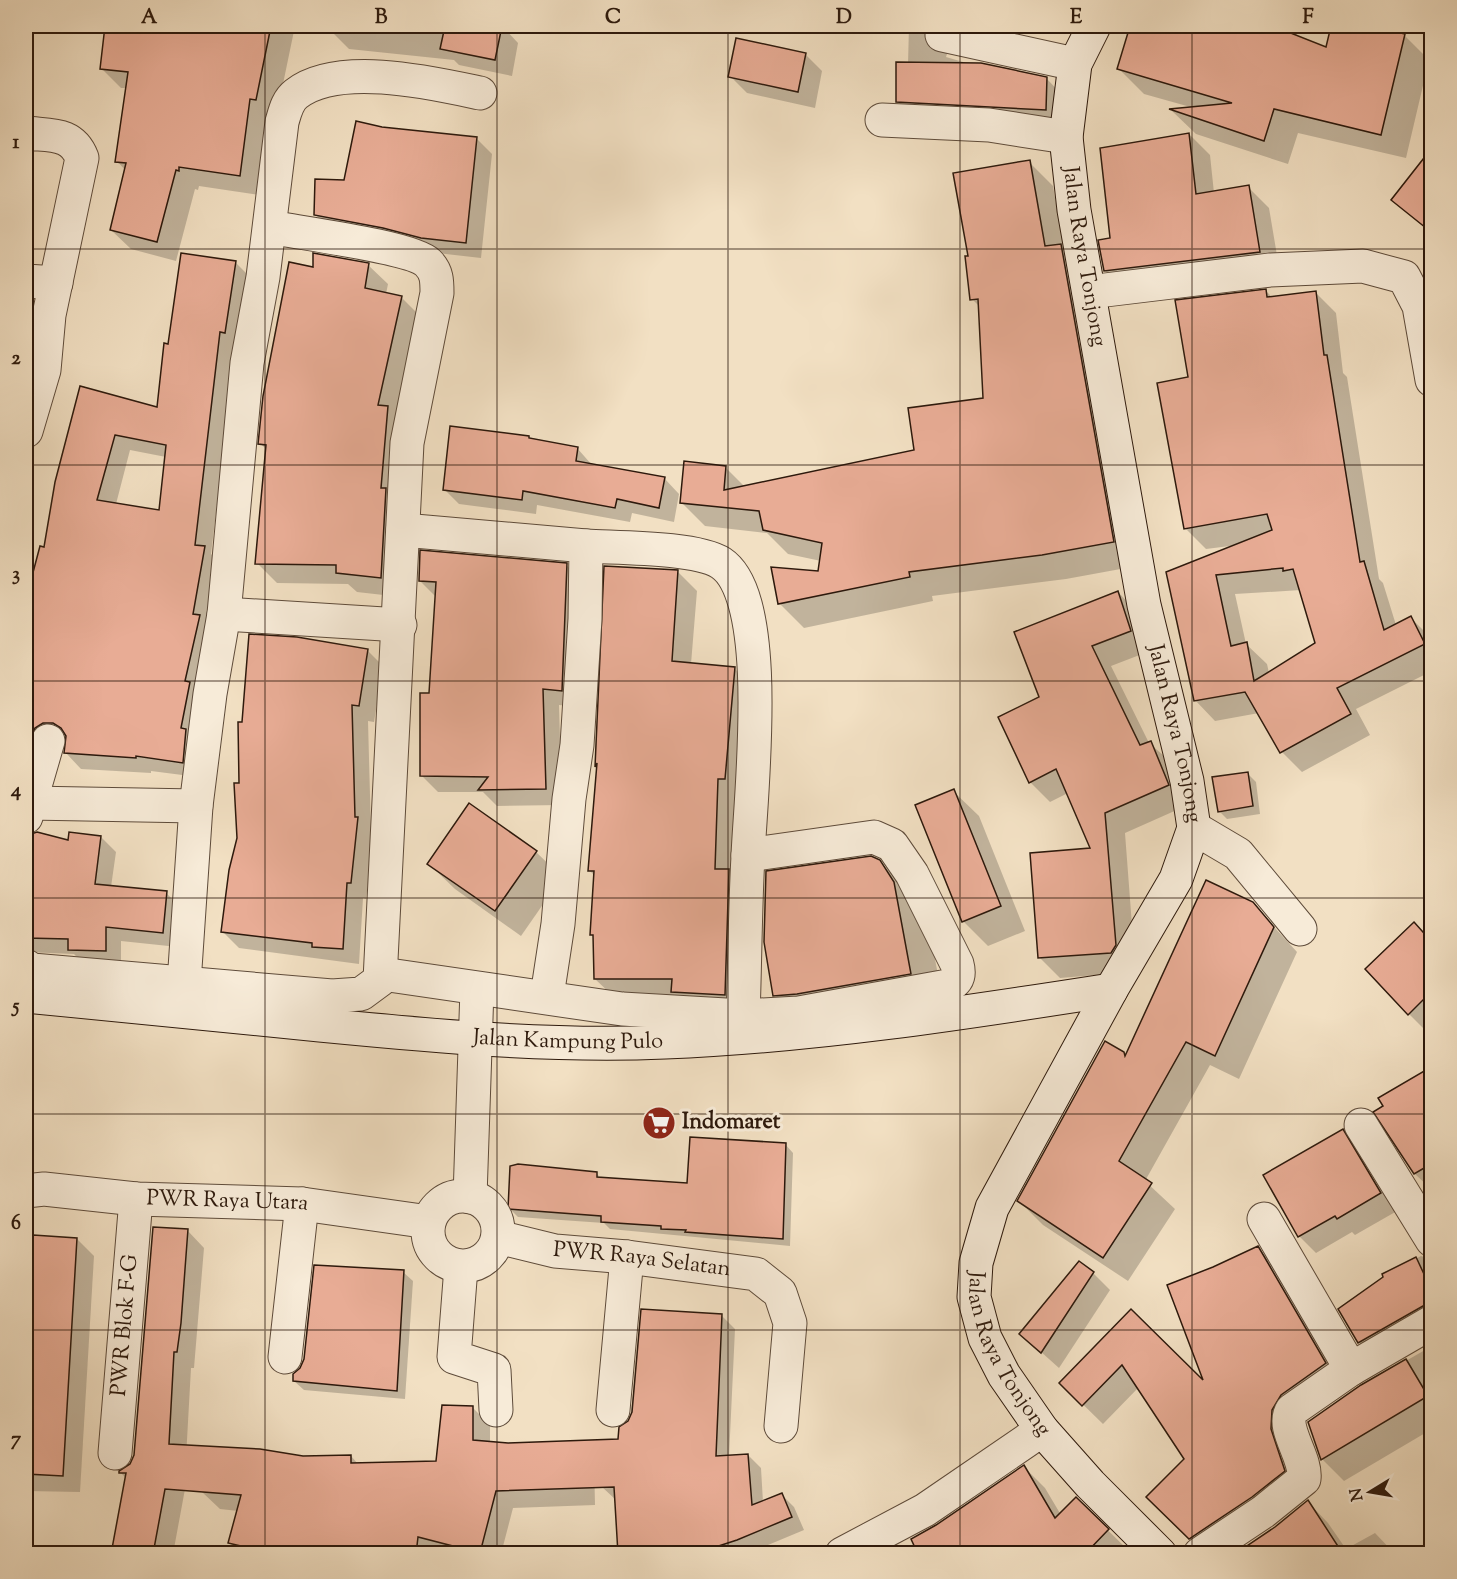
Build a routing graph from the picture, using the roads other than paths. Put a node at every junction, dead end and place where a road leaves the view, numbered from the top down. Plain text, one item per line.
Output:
1 (1094, 26) edge
2 (942, 35) dead end
3 (1075, 64) junction
4 (480, 93) dead end
5 (882, 120) dead end
6 (26, 133) edge
7 (1066, 137) junction
8 (270, 227) junction
9 (41, 282) edge
10 (1089, 292) junction
11 (37, 313) edge
12 (1431, 380) edge
13 (26, 431) edge
14 (402, 530) junction
15 (586, 546) junction
16 (224, 614) junction
17 (400, 625) junction
18 (48, 741) dead end
19 (196, 806) junction
20 (27, 810) edge
21 (1194, 828) junction
22 (748, 855) junction
23 (1300, 929) dead end
24 (26, 966) edge
25 (382, 974) junction
26 (184, 983) junction
27 (477, 989) junction
28 (1111, 990) junction
29 (26, 996) edge
30 (547, 996) junction
31 (743, 1016) junction
32 (475, 1038) junction
33 (1361, 1125) dead end
34 (26, 1191) edge
35 (470, 1197) junction
36 (136, 1199) junction
37 (302, 1204) junction
38 (1264, 1219) dead end
39 (429, 1222) junction
40 (498, 1237) junction
41 (1431, 1240) edge
42 (627, 1257) junction
43 (461, 1267) junction
44 (1431, 1322) edge
45 (285, 1357) dead end
46 (1352, 1369) junction
47 (496, 1410) dead end
48 (613, 1410) dead end
49 (781, 1426) dead end
50 (1042, 1430) junction
51 (115, 1453) dead end
52 (842, 1554) edge
53 (1160, 1554) edge
54 (1200, 1554) edge

1 - 3 street, Jalan Raya Tonjong
2 - 3 street
3 - 7 street, Jalan Raya Tonjong
4 - 8 street
5 - 7 street
6 - 9 street
7 - 10 street, Jalan Raya Tonjong
8 - 14 street
8 - 16 street
9 - 11 street
10 - 12 street
10 - 21 street, Jalan Raya Tonjong
11 - 13 street
14 - 15 street
14 - 17 street
15 - 22 street
15 - 30 street
16 - 17 street
16 - 19 street
17 - 25 street
18 - 20 street
19 - 20 street
19 - 26 street
21 - 23 street
21 - 28 street, Jalan Raya Tonjong
22 - 31 street
22 - 31 street
24 - 26 street
25 - 26 street
25 - 27 street
27 - 30 street
27 - 32 street
28 - 32 street, Jalan Kampung Pulo
28 - 50 street, Jalan Raya Tonjong
29 - 32 street, Jalan Kampung Pulo
30 - 31 street
32 - 35 street
33 - 41 street
34 - 36 street, PWR Raya Utara
35 - 39 street
35 - 40 street
36 - 37 street, PWR Raya Utara
36 - 51 street, PWR Blok F-G
37 - 39 street, PWR Raya Utara
37 - 45 street
38 - 46 street
39 - 43 street
40 - 42 street, PWR Raya Selatan
40 - 43 street
42 - 48 street
42 - 49 street, PWR Raya Selatan
43 - 47 street
44 - 46 street
46 - 54 street
50 - 52 street
50 - 53 street, Jalan Raya Tonjong

